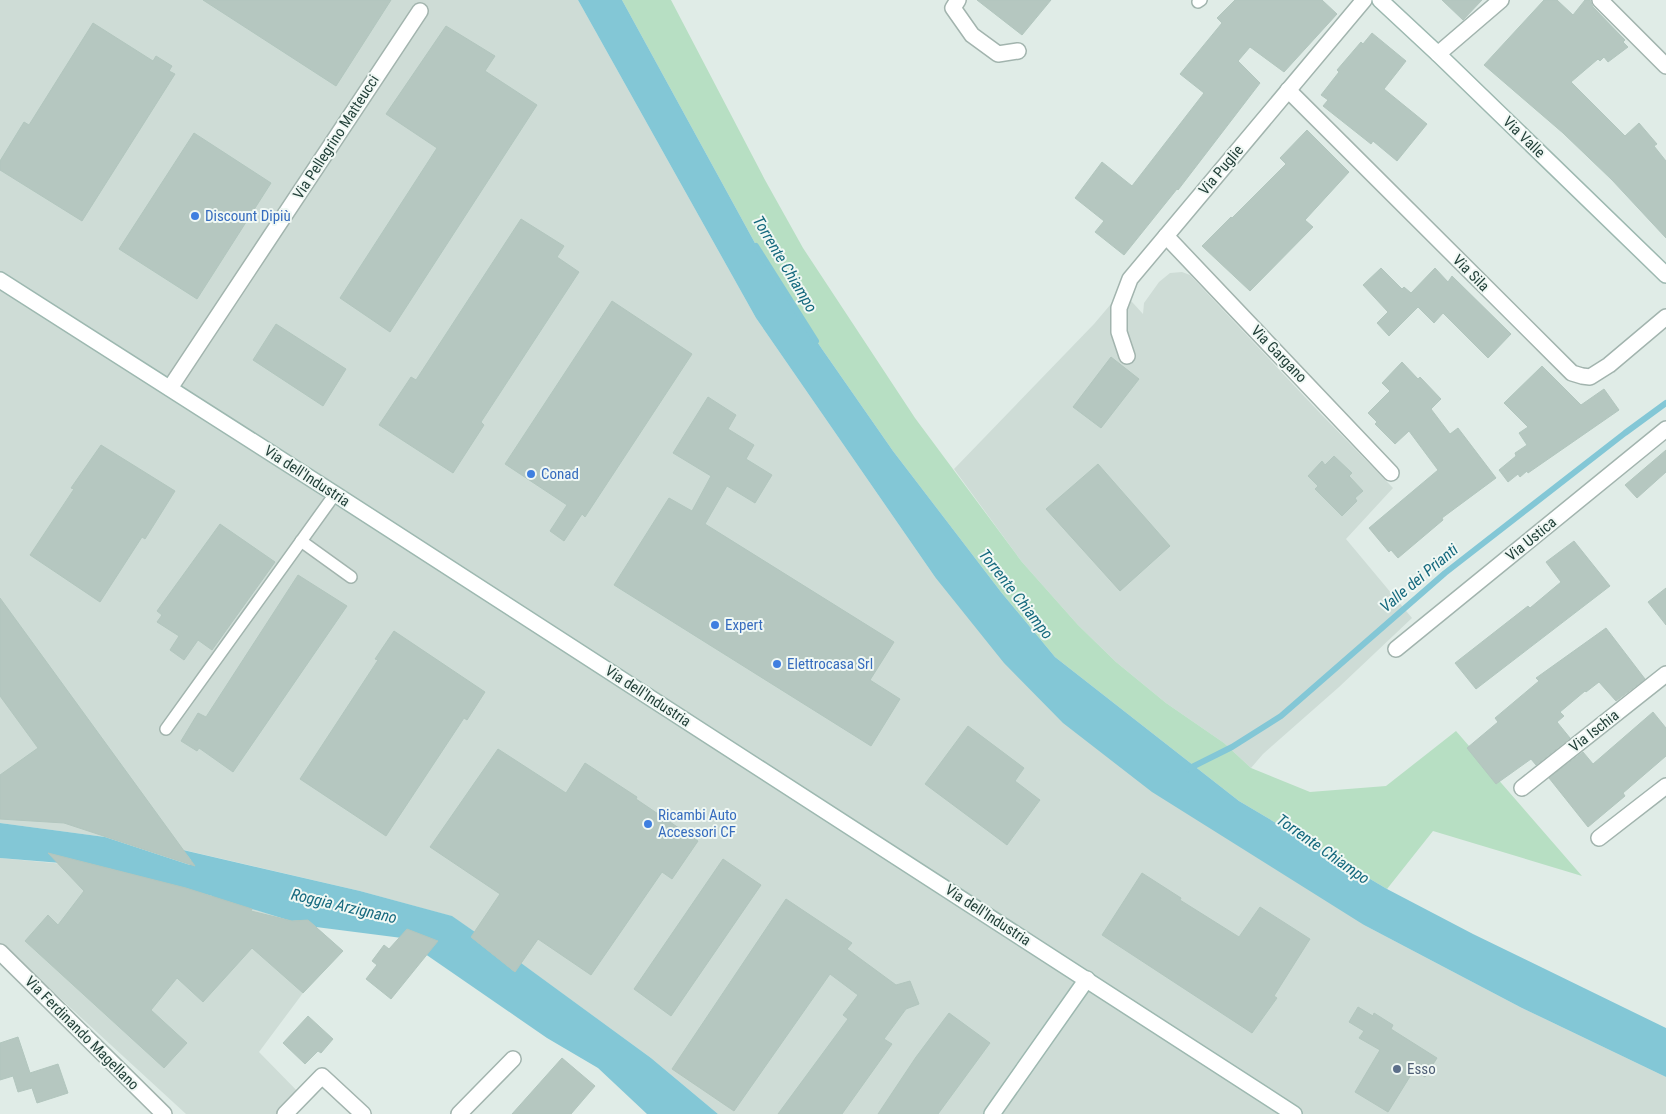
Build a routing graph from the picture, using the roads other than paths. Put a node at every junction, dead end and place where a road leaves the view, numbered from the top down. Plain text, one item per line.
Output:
1 (1364, 0) edge
2 (1380, 0) edge
3 (1501, 0) edge
4 (1600, 0) edge
5 (952, 3) edge
6 (420, 11) dead end
7 (1018, 51) dead end
8 (1438, 54) junction
9 (1666, 66) edge
10 (1288, 90) junction
11 (1166, 236) junction
12 (1666, 275) edge
13 (0, 280) edge
14 (1666, 317) edge
15 (1127, 356) dead end
16 (170, 388) junction
17 (1666, 429) edge
18 (1392, 473) dead end
19 (335, 494) junction
20 (301, 541) junction
21 (351, 577) dead end
22 (1396, 650) dead end
23 (1666, 674) edge
24 (166, 729) dead end
25 (1666, 786) edge
26 (1522, 788) dead end
27 (1599, 838) dead end
28 (0, 952) edge
29 (1087, 979) junction
30 (513, 1059) dead end
31 (164, 1114) edge
32 (285, 1114) edge
33 (363, 1114) edge
34 (459, 1114) edge
35 (992, 1114) edge
36 (1294, 1114) edge

1 - 10 street, Via Puglie
2 - 8 street, Via Valle
3 - 8 street
4 - 9 street
5 - 7 street
6 - 16 street, Via Pellegrino Matteucci
8 - 12 street, Via Valle
10 - 11 street, Via Puglie
10 - 14 street, Via Sila
11 - 15 street, Via Puglie
11 - 18 street, Via Gargano
13 - 16 street, Via dell'Industria
16 - 19 street, Via dell'Industria
17 - 22 street, Via Ustica
19 - 20 lane
19 - 29 street, Via dell'Industria
20 - 21 lane
20 - 24 lane
23 - 26 street, Via Ischia
25 - 27 street
28 - 31 street, Via Ferdinando Magellano
29 - 35 street
29 - 36 street, Via dell'Industria
30 - 34 street
32 - 33 street

